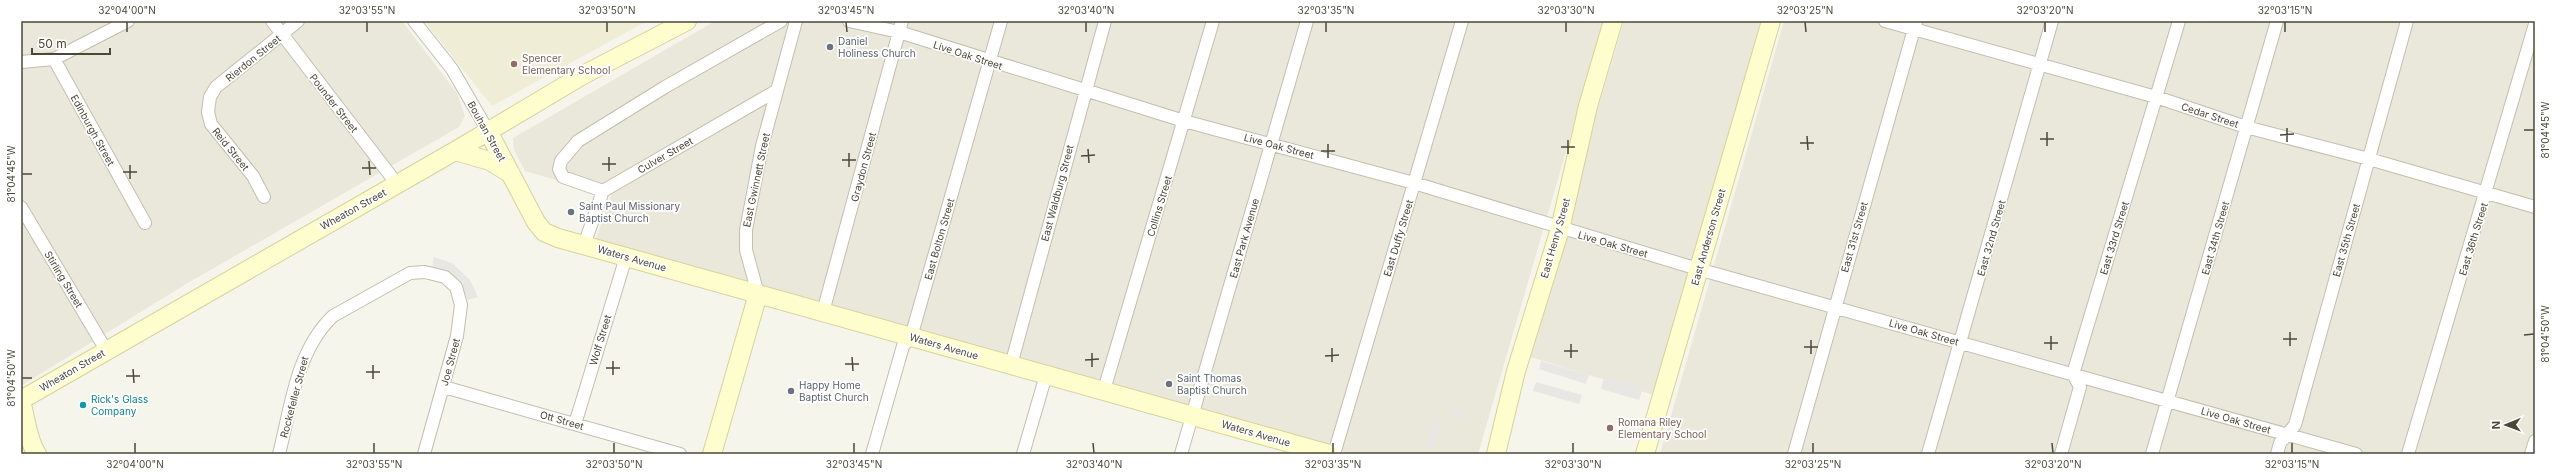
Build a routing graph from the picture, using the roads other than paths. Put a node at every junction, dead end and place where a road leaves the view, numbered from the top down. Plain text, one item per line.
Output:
1 (128, 21) edge
2 (272, 21) edge
3 (298, 21) edge
4 (414, 21) edge
5 (688, 21) edge
6 (781, 21) edge
7 (796, 21) edge
8 (848, 21) edge
9 (1001, 21) edge
10 (1105, 21) edge
11 (1213, 21) edge
12 (1308, 21) edge
13 (1462, 21) edge
14 (1613, 21) edge
15 (1771, 21) edge
16 (1885, 21) edge
17 (2052, 21) edge
18 (2179, 21) edge
19 (2277, 21) edge
20 (2407, 21) edge
21 (2535, 24) edge
22 (1915, 25) edge
23 (900, 27) edge
24 (281, 35) junction
25 (54, 59) junction
26 (21, 62) edge
27 (989, 62) junction
28 (2040, 66) junction
29 (1086, 89) junction
30 (776, 91) junction
31 (210, 97) joint
32 (2156, 97) junction
33 (1184, 121) junction
34 (2246, 127) junction
35 (488, 131) junction
36 (1272, 144) junction
37 (455, 152) junction
38 (2369, 159) junction
39 (511, 174) junction
40 (1414, 183) junction
41 (397, 184) junction
42 (602, 191) junction
43 (2486, 193) junction
44 (264, 197) dead end
45 (2535, 206) edge
46 (21, 207) edge
47 (145, 223) dead end
48 (1560, 229) junction
49 (558, 238) joint
50 (584, 245) junction
51 (626, 257) junction
52 (1698, 269) junction
53 (758, 294) junction
54 (1834, 306) junction
55 (823, 312) junction
56 (911, 337) junction
57 (311, 342) joint
58 (1961, 342) junction
59 (106, 350) junction
60 (1011, 365) junction
61 (2073, 374) junction
62 (1046, 375) junction
63 (444, 387) junction
64 (1104, 390) junction
65 (21, 401) edge
66 (2168, 402) junction
67 (1192, 416) junction
68 (575, 424) junction
69 (2286, 434) junction
70 (2535, 441) edge
71 (37, 454) edge
72 (279, 454) edge
73 (424, 454) edge
74 (680, 454) edge
75 (712, 454) edge
76 (872, 454) edge
77 (1023, 454) edge
78 (1181, 454) edge
79 (1329, 454) edge
80 (1334, 454) edge
81 (1496, 454) edge
82 (1645, 454) edge
83 (1794, 454) edge
84 (1928, 454) edge
85 (2061, 454) edge
86 (2152, 454) edge
87 (2277, 454) edge
88 (2356, 454) edge
89 (2408, 454) edge
90 (2531, 454) edge

1 - 25 street
2 - 24 street, Pounder Street
3 - 24 street, Rierdon Street
4 - 35 street, Bouhan Street
5 - 35 main road, Wheaton Street
6 - 42 street
7 - 30 street, East Gwinnett Street
8 - 23 street, Live Oak Street
9 - 27 street, East Bolton Street
10 - 29 street, East Waldburg Street
11 - 33 street, Collins Street
12 - 36 street, East Park Avenue
13 - 40 street, East Duffy Street
14 - 48 main road, East Henry Street
15 - 52 main road, East Anderson Street
16 - 22 street, Cedar Street
17 - 28 street, East 32nd Street
18 - 32 street, East 33rd Street
19 - 34 street, East 34th Street
20 - 38 street, East 35th Street
21 - 43 street, East 36th Street
22 - 28 street, Cedar Street
22 - 54 street, East 31st Street
23 - 27 street, Live Oak Street
23 - 55 street, Graydon Street
24 - 31 street, Rierdon Street
24 - 41 street, Pounder Street
25 - 26 street
25 - 47 street, Edinburgh Street
27 - 29 street, Live Oak Street
27 - 56 street, East Bolton Street
28 - 32 street, Cedar Street
28 - 58 street, East 32nd Street
29 - 33 street, Live Oak Street
29 - 60 street, East Waldburg Street
30 - 42 street, Culver Street
30 - 53 street, East Gwinnett Street
31 - 44 street, Reid Street
32 - 34 street, Cedar Street
32 - 61 street, East 33rd Street
33 - 36 street, Live Oak Street
33 - 64 street, Collins Street
34 - 38 street, Cedar Street
34 - 66 street, East 34th Street
35 - 37 main road, Wheaton Street
35 - 39 main road, Bouhan Street
36 - 40 street, Live Oak Street
36 - 67 street, East Park Avenue
37 - 39 main road
37 - 41 main road, Wheaton Street
38 - 43 street, Cedar Street
38 - 69 street, East 35th Street
39 - 49 main road, Bouhan Street
40 - 48 street, Live Oak Street
40 - 80 street, East Duffy Street
41 - 59 main road, Wheaton Street
42 - 50 street
43 - 45 street, Cedar Street
43 - 89 street, East 36th Street
46 - 59 street, Stirling Street
48 - 52 street, Live Oak Street
48 - 81 main road, East Henry Street
49 - 50 main road, Waters Avenue
50 - 51 main road, Waters Avenue
51 - 53 main road, Waters Avenue
51 - 68 street, Wolf Street
52 - 54 street, Live Oak Street
52 - 82 main road, East Anderson Street
53 - 55 main road, Waters Avenue
53 - 75 main road
54 - 58 street, Live Oak Street
54 - 83 street, East 31st Street
55 - 56 main road, Waters Avenue
56 - 60 main road, Waters Avenue
56 - 76 street, East Bolton Street
57 - 63 street, Joe Street
57 - 72 street, Rockefeller Street
58 - 61 street, Live Oak Street
58 - 84 street, East 32nd Street
59 - 65 main road, Wheaton Street
60 - 62 main road, Waters Avenue
61 - 66 street, Live Oak Street
61 - 85 street
62 - 64 main road, Waters Avenue
62 - 77 street
63 - 68 street, Ott Street
63 - 73 street, Joe Street
64 - 67 main road, Waters Avenue
65 - 71 main road
66 - 69 street, Live Oak Street
66 - 86 street, East 34th Street
67 - 78 street, East Park Avenue
67 - 79 main road, Waters Avenue
68 - 74 street, Ott Street
69 - 87 street, East 35th Street
69 - 88 street, Live Oak Street
70 - 90 street

